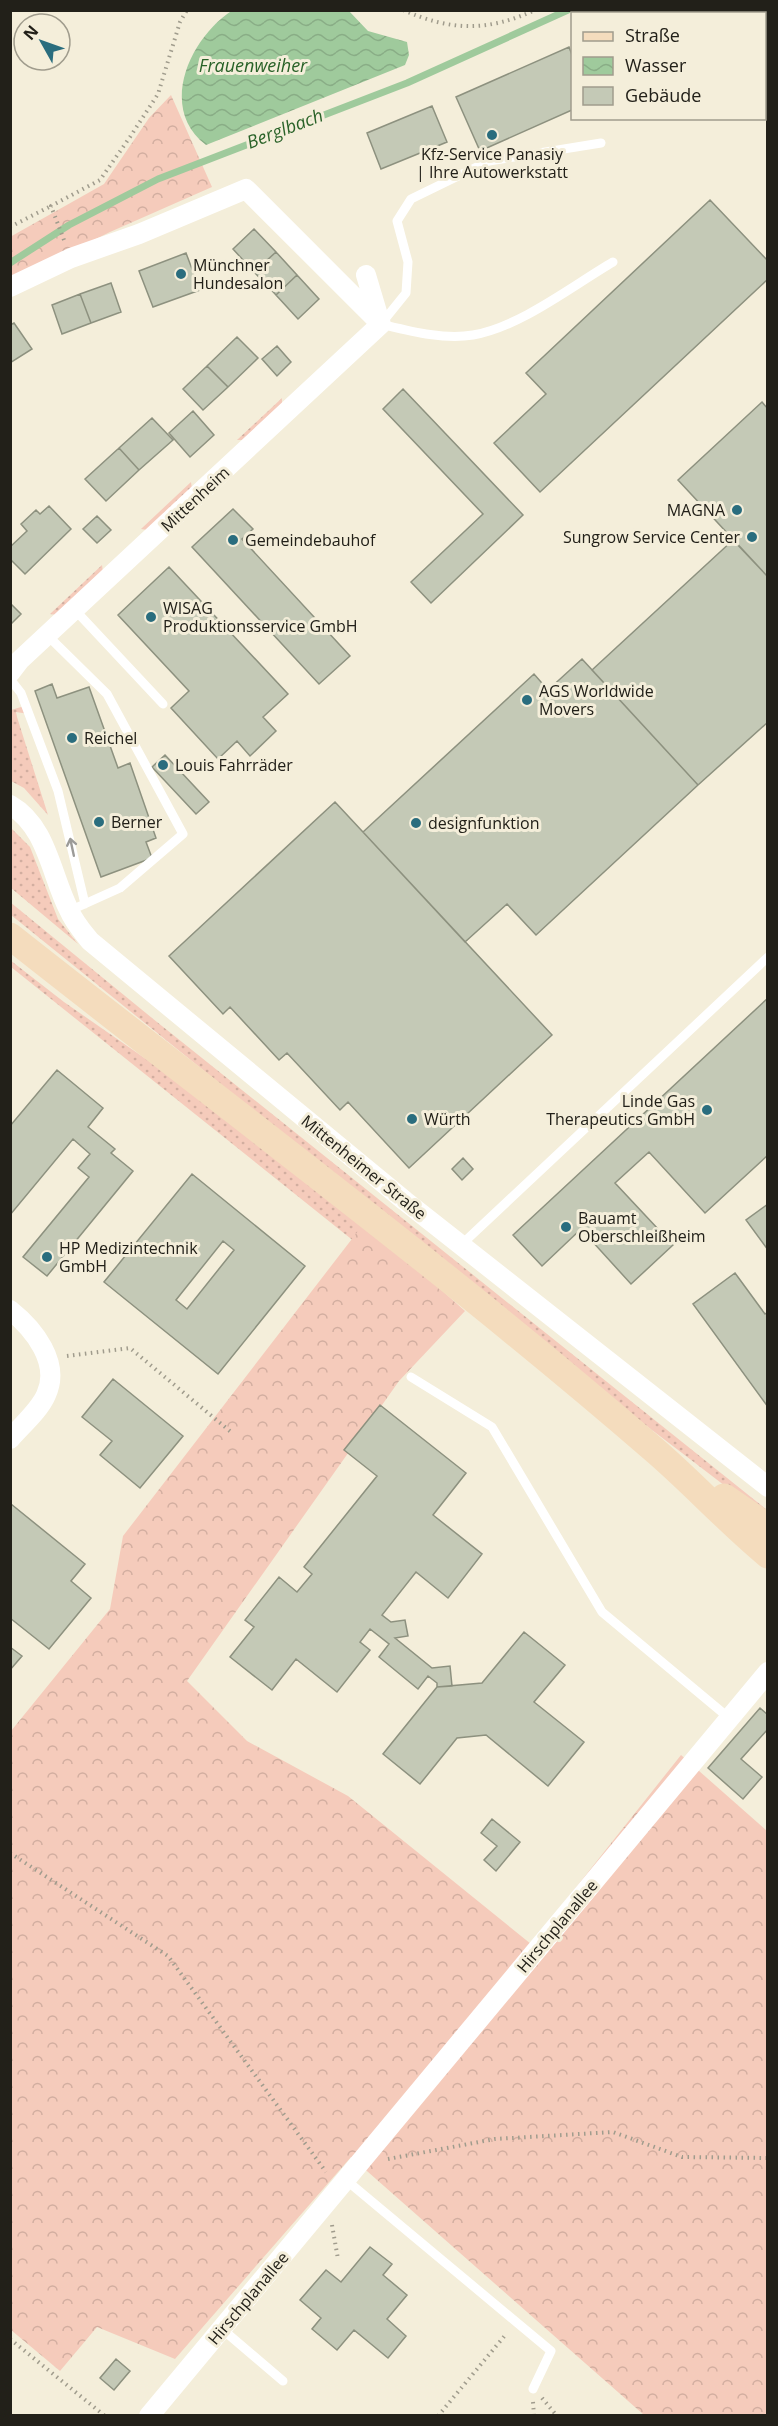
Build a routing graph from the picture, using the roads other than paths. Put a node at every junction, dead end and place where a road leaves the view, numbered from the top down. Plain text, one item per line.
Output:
1 (601, 143) dead end
2 (613, 262) dead end
3 (366, 275) dead end
4 (10, 288) edge
5 (381, 324) junction
6 (75, 609) junction
7 (47, 635) junction
8 (10, 674) edge
9 (10, 679) edge
10 (164, 704) dead end
11 (10, 805) edge
12 (77, 907) junction
13 (10, 936) edge
14 (768, 957) edge
15 (461, 1245) junction
16 (10, 1310) edge
17 (411, 1377) dead end
18 (10, 1439) edge
19 (654, 1449) junction
20 (768, 1487) edge
21 (768, 1527) edge
22 (768, 1555) edge
23 (768, 1672) edge
24 (729, 1718) junction
25 (338, 2190) junction
26 (222, 2329) junction
27 (283, 2381) dead end
28 (533, 2389) road end
29 (149, 2415) edge

1 - 5 lane
2 - 5 lane
3 - 5 street
4 - 5 street
5 - 6 street, Mittenheim
6 - 7 street, Mittenheim
6 - 10 lane
7 - 8 street, Mittenheim
7 - 12 lane
12 -> 9 lane
11 - 12 street, Mittenheimer Straße
12 - 15 street, Mittenheimer Straße
13 - 19 main road
14 - 15 lane
15 - 20 street, Mittenheimer Straße
16 - 18 street
17 - 24 lane
19 - 21 main road
19 - 22 main road
23 - 24 street, Hirschplanallee
24 - 25 street, Hirschplanallee
25 - 26 street, Hirschplanallee
25 - 28 lane
26 - 27 lane
26 - 29 street, Hirschplanallee

